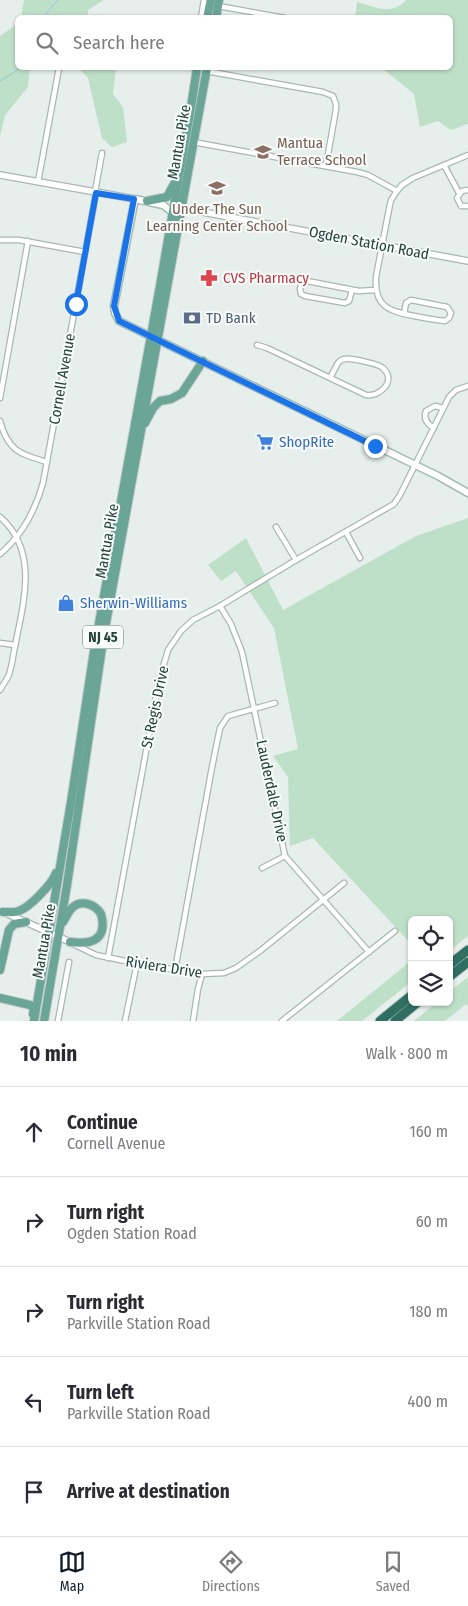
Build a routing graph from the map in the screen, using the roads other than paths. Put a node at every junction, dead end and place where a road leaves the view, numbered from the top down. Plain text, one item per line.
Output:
1 (204, 0) edge
2 (211, 0) edge
3 (219, 3) edge
4 (201, 15) edge
5 (208, 15) edge
6 (272, 15) edge
7 (58, 70) edge
8 (196, 70) edge
9 (207, 70) edge
10 (212, 70) edge
11 (191, 107) junction
12 (193, 142) junction
13 (102, 153) dead end
14 (468, 155) edge
15 (444, 165) junction
16 (326, 166) junction
17 (0, 175) edge
18 (38, 182) junction
19 (468, 190) edge
20 (95, 192) junction
21 (397, 192) junction
22 (459, 193) junction
23 (134, 199) junction
24 (147, 201) junction
25 (468, 206) edge
26 (181, 208) junction
27 (172, 212) junction
28 (0, 240) edge
29 (28, 241) junction
30 (382, 245) junction
31 (85, 252) junction
32 (468, 261) edge
33 (352, 290) junction
34 (375, 290) junction
35 (404, 314) junction
36 (154, 338) junction
37 (257, 345) dead end
38 (203, 361) junction
39 (330, 378) junction
40 (468, 386) edge
41 (0, 398) edge
42 (443, 408) junction
43 (0, 421) edge
44 (434, 428) junction
45 (140, 434) junction
46 (48, 462) junction
47 (415, 465) junction
48 (468, 493) edge
49 (0, 518) edge
50 (276, 527) dead end
51 (346, 532) junction
52 (16, 538) junction
53 (0, 554) edge
54 (360, 558) dead end
55 (296, 560) junction
56 (220, 606) junction
57 (0, 643) edge
58 (15, 645) junction
59 (0, 690) edge
60 (275, 703) dead end
61 (254, 709) junction
62 (64, 842) junction
63 (285, 856) junction
64 (262, 868) dead end
65 (344, 883) dead end
66 (324, 900) junction
67 (1, 912) edge
68 (21, 917) junction
69 (60, 926) junction
70 (395, 930) dead end
71 (49, 933) junction
72 (58, 937) junction
73 (70, 942) junction
74 (468, 950) edge
75 (369, 952) junction
76 (108, 958) junction
77 (69, 962) dead end
78 (453, 962) edge
79 (468, 962) edge
80 (136, 963) junction
81 (42, 968) junction
82 (0, 970) edge
83 (175, 970) junction
84 (202, 974) junction
85 (453, 974) edge
86 (0, 998) edge
87 (408, 998) edge
88 (24, 1002) junction
89 (413, 1006) edge
90 (33, 1021) edge
91 (44, 1021) edge
92 (58, 1021) edge
93 (125, 1021) edge
94 (193, 1021) edge
95 (282, 1021) edge
96 (380, 1021) edge
97 (394, 1021) edge

1 - 4 street
2 - 5 main road
3 - 6 street
7 - 18 street
8 - 11 main road, Mantua Pike / NJ 45
9 - 12 main road, Mantua Pike / NJ 45
10 - 16 street
11 - 24 main road
11 - 27 main road, Mantua Pike / NJ 45
12 - 16 street
12 - 26 main road, Mantua Pike / NJ 45
13 - 20 street, Cornell Avenue
14 - 15 street
15 - 21 street
15 - 22 street
16 - 21 street
17 - 18 street
18 - 20 street
19 - 22 street
20 - 23 street
20 - 31 street, Cornell Avenue
21 - 30 street
22 - 25 street
23 - 24 main road
23 - 36 main road
24 - 27 main road
26 - 30 street, Ogden Station Road
26 - 36 main road, Mantua Pike / NJ 45
27 - 36 main road, Mantua Pike / NJ 45
28 - 29 street
29 - 31 street
29 - 41 street
30 - 32 street, Ogden Station Road
30 - 34 street
31 - 46 street, Cornell Avenue
33 - 33 street
33 - 34 street
34 - 35 street
35 - 35 street
36 - 38 main road
36 - 45 main road, Mantua Pike / NJ 45
36 - 62 main road, Mantua Pike / NJ 45
37 - 39 street
38 - 45 main road
38 - 47 main road
39 - 39 street
40 - 42 street
42 - 44 street, St Regis Drive
42 - 44 street
43 - 46 street
44 - 47 street, St Regis Drive
45 - 69 main road, Mantua Pike / NJ 45
46 - 52 street, Cornell Avenue
47 - 48 main road
47 - 51 street, St Regis Drive
49 - 52 street
50 - 55 street
51 - 54 street
51 - 55 street, St Regis Drive
52 - 53 street, Cornell Avenue
52 - 58 street
55 - 56 street, St Regis Drive
56 - 61 street, Lauderdale Drive
56 - 76 street, St Regis Drive
57 - 58 street
58 - 59 street
60 - 61 street
61 - 63 street, Lauderdale Drive
61 - 83 street
62 - 68 main road
62 - 71 main road, Mantua Pike / NJ 45
63 - 64 street
63 - 66 street, Lauderdale Drive
65 - 66 street, Riviera Drive
66 - 75 street, Lauderdale Drive
66 - 84 street, Riviera Drive
67 - 68 main road
68 - 71 street, Riviera Drive
68 - 82 main road
69 - 72 main road, Mantua Pike / NJ 45
69 - 73 main road
70 - 75 street
71 - 72 street, Riviera Drive
71 - 81 main road, Mantua Pike / NJ 45
72 - 73 street, Riviera Drive
72 - 91 main road, Mantua Pike / NJ 45
73 - 76 street, Riviera Drive
74 - 78 highway
75 - 95 street
76 - 80 street, Riviera Drive
77 - 92 street
79 - 85 highway
80 - 83 street, Riviera Drive
80 - 93 street
81 - 88 main road
81 - 90 main road, Mantua Pike / NJ 45
83 - 84 street, Riviera Drive
84 - 94 street
86 - 88 main road
87 - 96 highway
88 - 90 main road
89 - 97 highway

